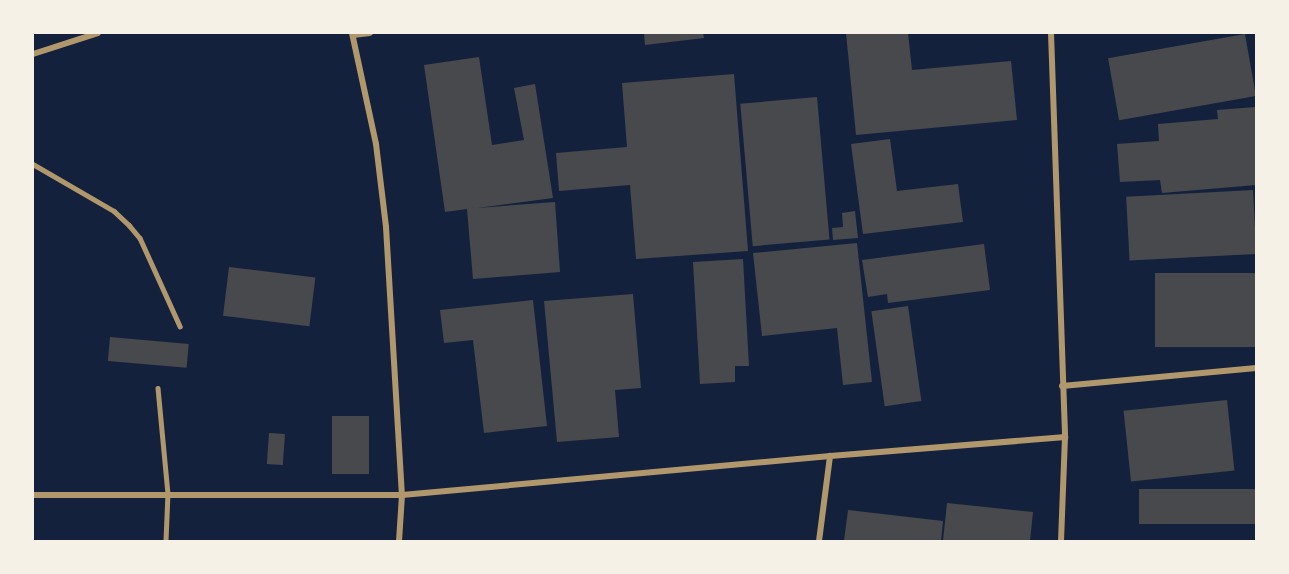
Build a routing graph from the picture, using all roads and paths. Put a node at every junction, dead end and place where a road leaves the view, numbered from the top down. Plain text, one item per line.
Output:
1 (98, 33) edge
2 (370, 33) edge
3 (1052, 33) edge
4 (353, 34) edge
5 (33, 54) edge
6 (33, 164) edge
7 (180, 326) dead end
8 (1256, 368) edge
9 (1062, 386) junction
10 (158, 388) dead end
11 (1065, 437) junction
12 (830, 456) junction
13 (168, 493) junction
14 (33, 495) edge
15 (402, 495) junction
16 (166, 541) edge
17 (399, 541) edge
18 (819, 541) edge
19 (1061, 541) edge

1 - 5 street
2 - 4 street
3 - 9 street
4 - 15 street
6 - 7 lane
8 - 9 street
9 - 11 street
10 - 13 lane
11 - 12 street
11 - 19 street
12 - 15 street
12 - 18 street
13 - 14 street
13 - 15 street
13 - 16 lane
15 - 17 street

